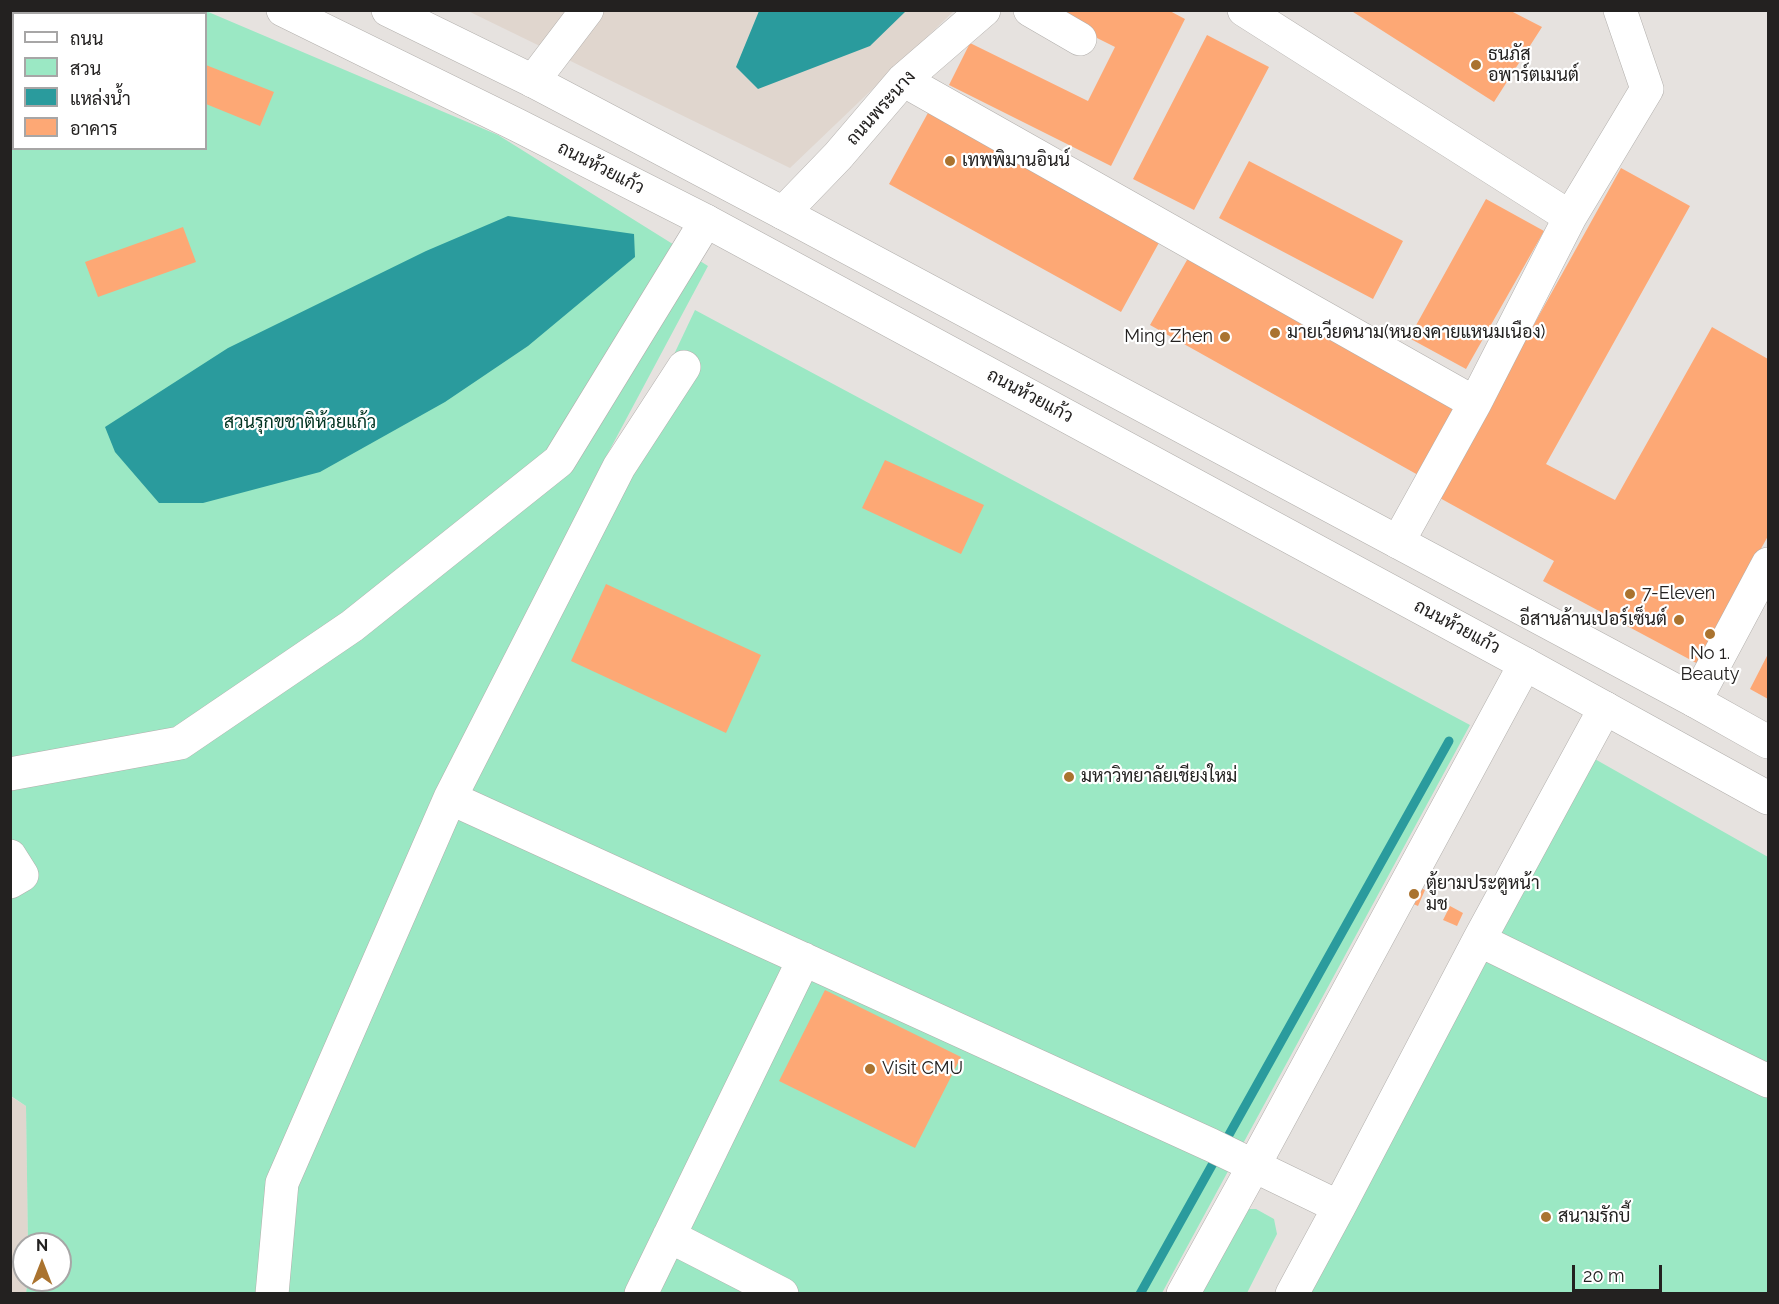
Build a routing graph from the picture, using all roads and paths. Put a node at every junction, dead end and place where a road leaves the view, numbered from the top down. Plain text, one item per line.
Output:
1 (283, 10) edge
2 (388, 10) edge
3 (587, 10) edge
4 (984, 10) edge
5 (1030, 10) edge
6 (1244, 10) edge
7 (1620, 10) edge
8 (1080, 39) dead end
9 (525, 77) junction
10 (903, 80) junction
11 (492, 113) junction
12 (783, 213) junction
13 (1570, 217) junction
14 (706, 221) junction
15 (684, 367) dead end
16 (1475, 402) junction
17 (1398, 542) junction
18 (1768, 564) edge
19 (1548, 622) junction
20 (1525, 664) junction
21 (1628, 665) junction
22 (1695, 700) junction
23 (1605, 708) junction
24 (1768, 742) edge
25 (10, 774) edge
26 (450, 798) junction
27 (1768, 798) edge
28 (10, 856) edge
29 (10, 882) edge
30 (1479, 940) junction
31 (804, 960) junction
32 (1768, 1080) edge
33 (1231, 1155) junction
34 (1340, 1207) junction
35 (669, 1236) junction
36 (272, 1293) edge
37 (641, 1293) edge
38 (782, 1293) edge
39 (1183, 1293) edge
40 (1292, 1293) edge

1 - 11 main road, ถนนห้วยแก้ว
2 - 9 main road
3 - 9 main road
4 - 10 main road, ถนนพระนาง
5 - 8 main road
6 - 13 main road
7 - 13 main road
9 - 11 main road
9 - 12 main road
10 - 12 main road, ถนนพระนาง
10 - 16 main road
11 - 14 main road, ถนนห้วยแก้ว
12 - 17 main road
13 - 16 main road
14 - 20 main road, ถนนห้วยแก้ว
14 - 25 main road
15 - 26 main road
16 - 17 main road
17 - 19 main road
18 - 22 main road
19 - 20 main road
19 - 21 main road
20 - 23 main road, ถนนห้วยแก้ว
20 - 33 main road
21 - 22 main road
21 - 23 main road
22 - 24 main road
23 - 27 main road, ถนนห้วยแก้ว
23 - 30 main road
26 - 31 main road
26 - 36 main road
28 - 29 main road
30 - 32 main road
30 - 34 main road
31 - 33 main road
31 - 35 main road
33 - 34 main road
33 - 39 main road
34 - 40 main road
35 - 37 main road
35 - 38 main road

